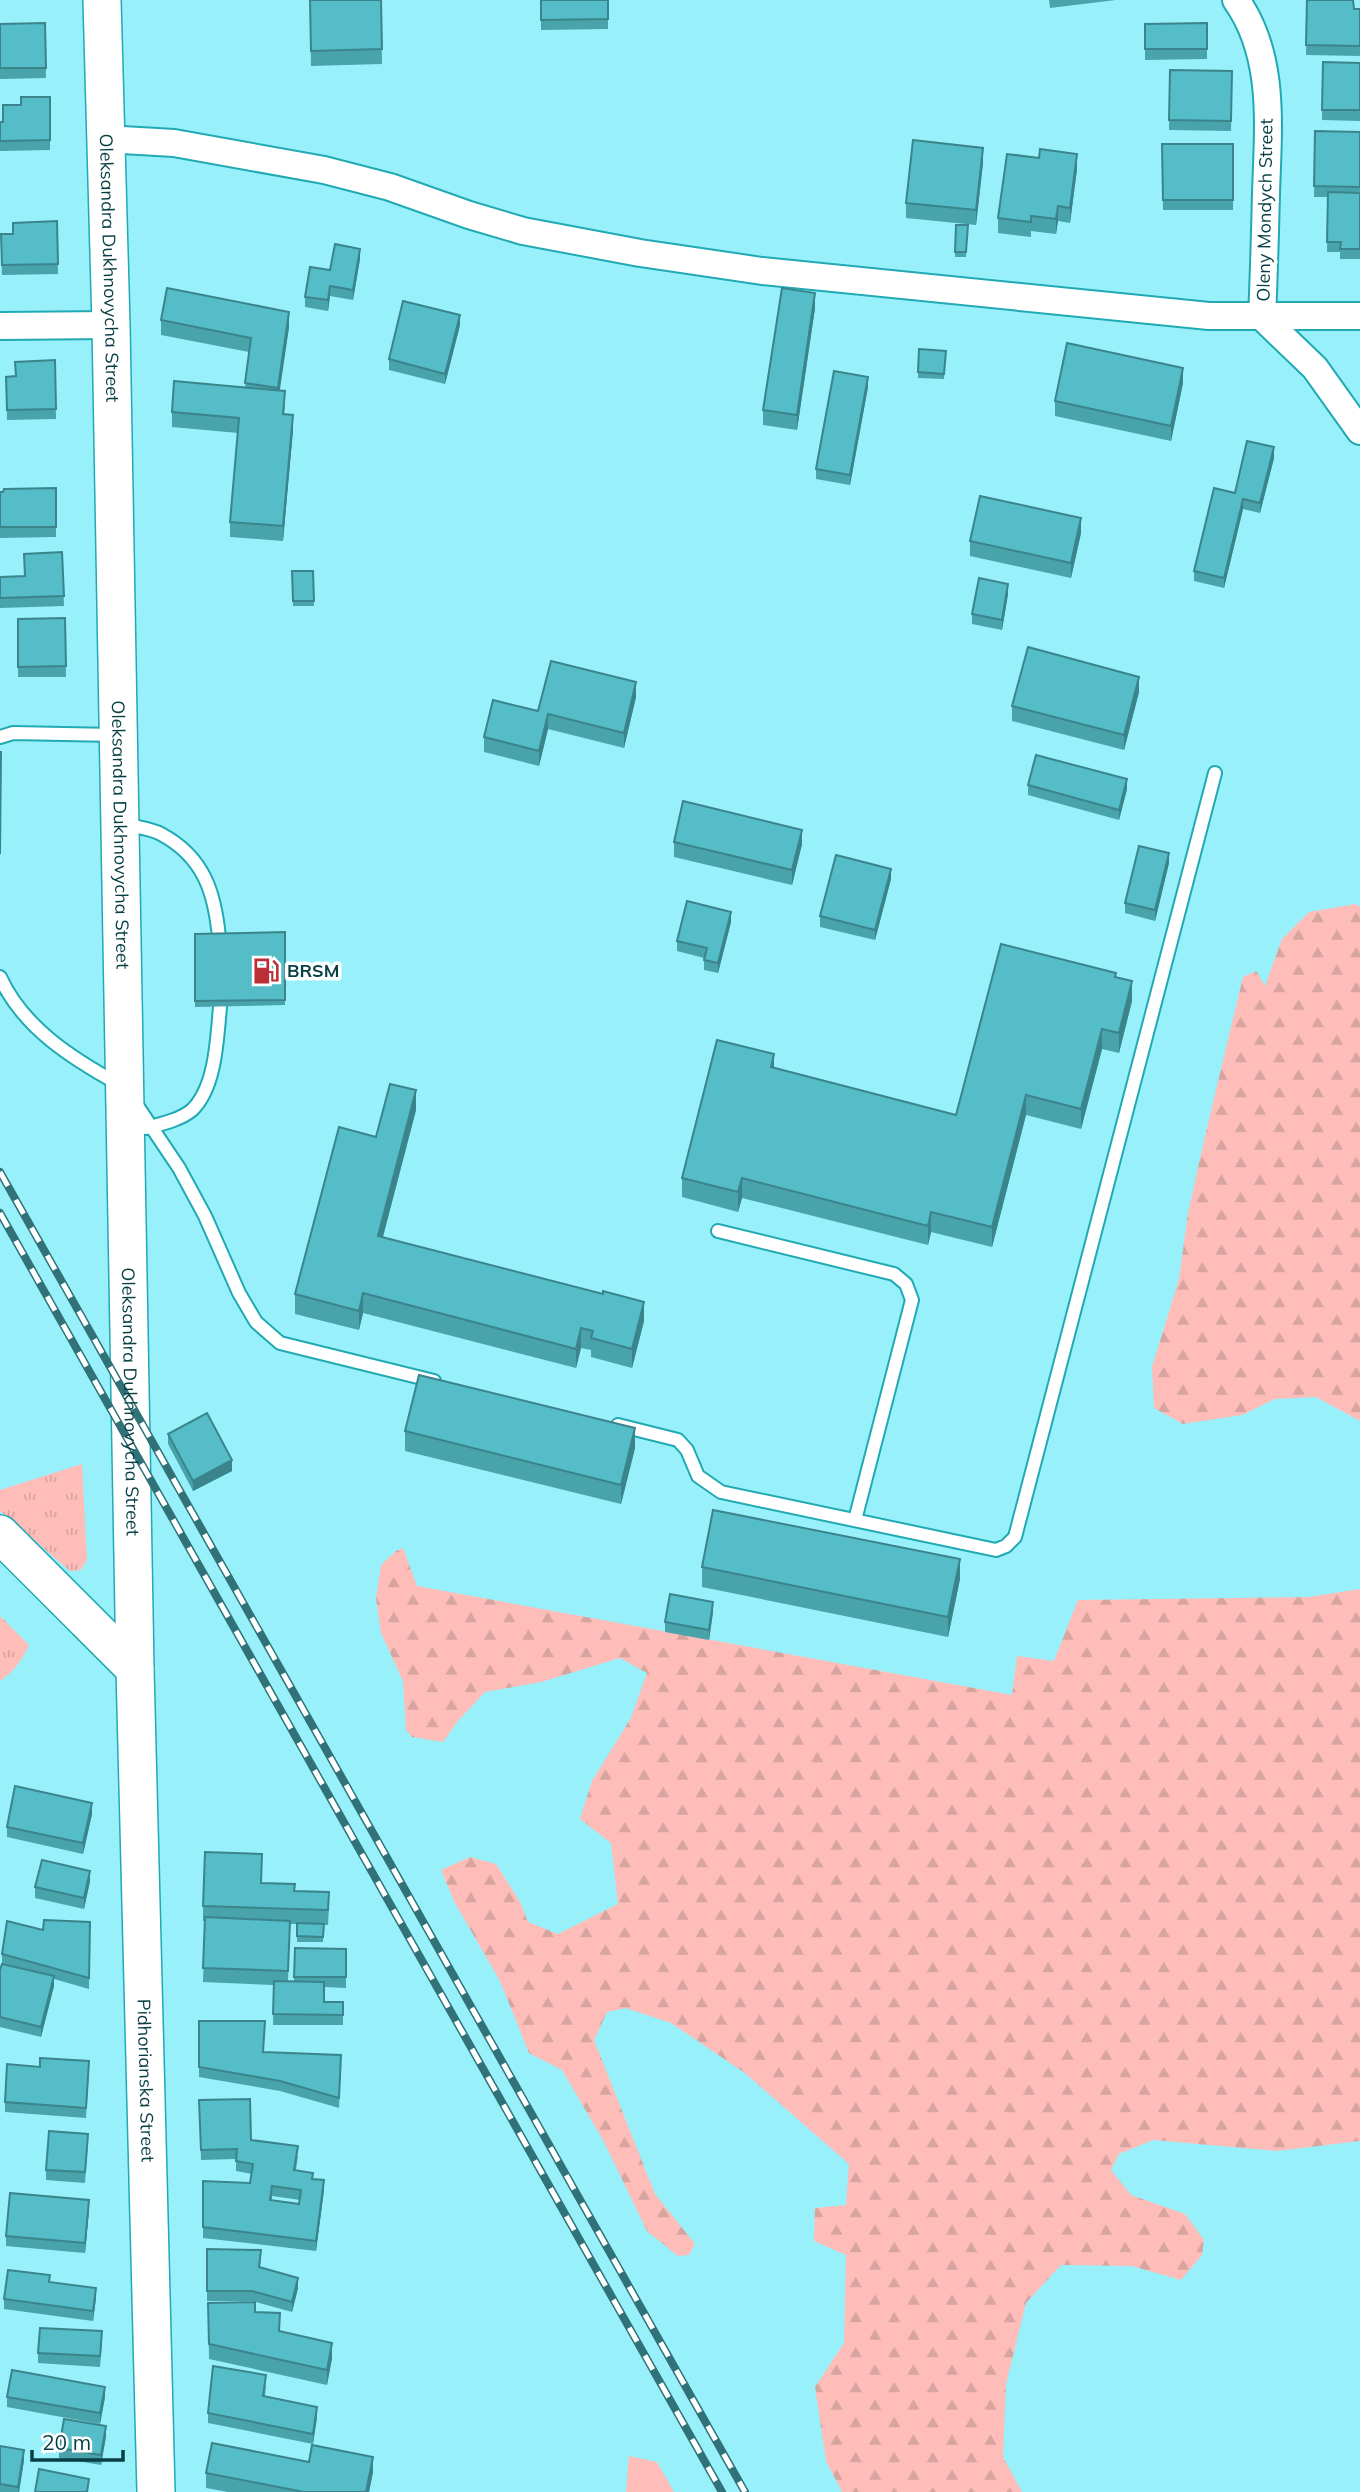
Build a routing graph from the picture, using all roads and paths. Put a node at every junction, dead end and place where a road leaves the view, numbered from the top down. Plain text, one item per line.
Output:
1 (102, 0) edge
2 (1236, 0) edge
3 (105, 139) junction
4 (1360, 316) edge
5 (1262, 317) junction
6 (111, 325) junction
7 (0, 326) edge
8 (1360, 431) edge
9 (119, 735) junction
10 (0, 737) edge
11 (1215, 773) dead end
12 (120, 823) junction
13 (219, 938) edge
14 (0, 977) edge
15 (220, 1007) edge
16 (126, 1088) junction
17 (139, 1130) junction
18 (718, 1231) dead end
19 (453, 1385) edge
20 (598, 1420) edge
21 (855, 1520) junction
22 (0, 1534) edge
23 (135, 1669) junction
24 (156, 2492) edge

1 - 3 main road, Oleksandra Dukhnovycha Street
2 - 5 street, Oleny Mondych Street
3 - 5 street
3 - 6 main road, Oleksandra Dukhnovycha Street
4 - 5 street
5 - 8 street, Oleny Mondych Street
6 - 7 street
6 - 9 main road, Oleksandra Dukhnovycha Street
9 - 10 lane
9 - 12 main road, Oleksandra Dukhnovycha Street
11 - 21 lane
12 - 13 lane
12 - 16 main road, Oleksandra Dukhnovycha Street
14 - 16 lane
15 - 17 lane
16 - 17 main road, Oleksandra Dukhnovycha Street
17 - 19 lane
17 - 23 main road, Oleksandra Dukhnovycha Street
18 - 21 lane
20 - 21 lane
22 - 23 main road
23 - 24 main road, Pidhorianska Street

